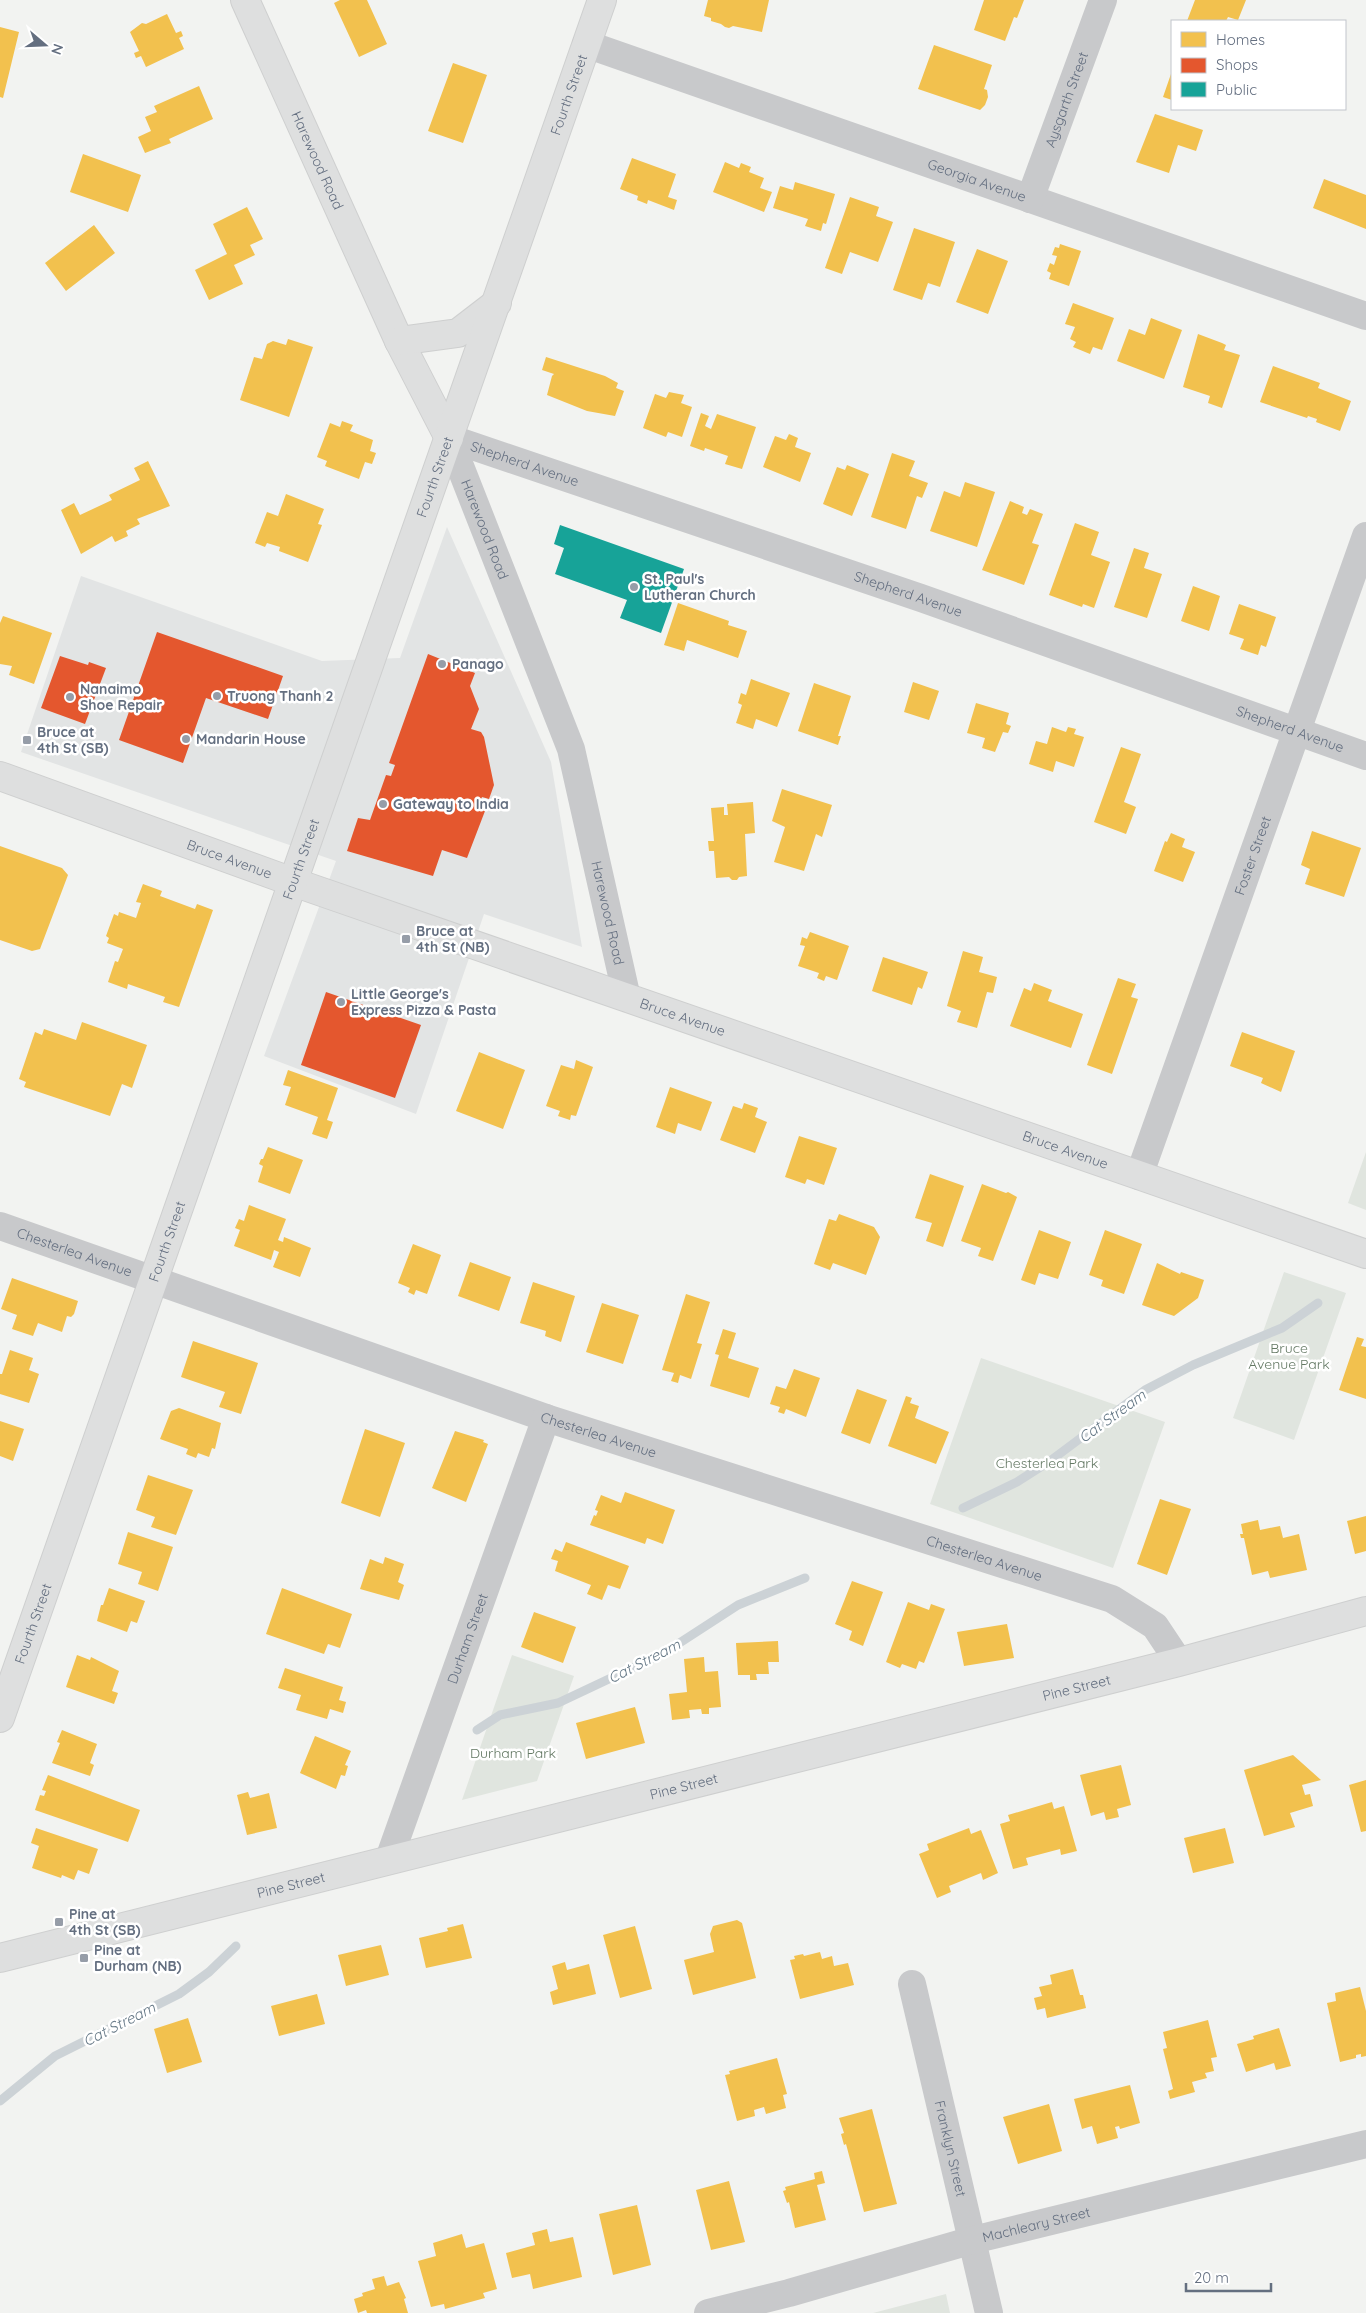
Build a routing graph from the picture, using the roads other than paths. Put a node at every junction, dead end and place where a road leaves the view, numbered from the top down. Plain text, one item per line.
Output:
1 (245, 0) edge
2 (602, 0) edge
3 (1103, 0) edge
4 (586, 44) junction
5 (1030, 199) junction
6 (497, 303) junction
7 (1366, 316) edge
8 (400, 341) junction
9 (449, 438) junction
10 (1366, 536) edge
11 (1297, 731) junction
12 (1366, 756) edge
13 (0, 776) edge
14 (293, 882) junction
15 (627, 998) junction
16 (1139, 1176) junction
17 (0, 1226) edge
18 (1366, 1254) edge
19 (153, 1280) junction
20 (546, 1418) junction
21 (1366, 1611) edge
22 (1179, 1662) junction
23 (0, 1718) edge
24 (389, 1859) junction
25 (0, 1958) edge
26 (912, 1984) dead end
27 (1366, 2144) edge
28 (972, 2240) junction
29 (708, 2313) edge
30 (989, 2313) edge

1 - 8 street, Harewood Road
2 - 4 street, Fourth Street
3 - 5 street, Aysgarth Street
4 - 5 street, Georgia Avenue
4 - 6 street, Fourth Street
5 - 7 street, Georgia Avenue
6 - 8 street
6 - 9 street, Fourth Street
8 - 9 street, Harewood Road
9 - 11 street, Shepherd Avenue
9 - 14 street, Fourth Street
9 - 15 street, Harewood Road
10 - 11 street, Foster Street
11 - 12 street, Shepherd Avenue
11 - 16 street, Foster Street
13 - 14 street, Bruce Avenue
14 - 15 street, Bruce Avenue
14 - 19 street, Fourth Street
15 - 16 street, Bruce Avenue
16 - 18 street, Bruce Avenue
17 - 19 street, Chesterlea Avenue
19 - 20 street, Chesterlea Avenue
19 - 23 street, Fourth Street
20 - 22 street, Chesterlea Avenue
20 - 24 street, Durham Street
21 - 22 street, Pine Street
22 - 24 street, Pine Street
24 - 25 street, Pine Street
26 - 28 street, Franklyn Street
27 - 28 street, Machleary Street
28 - 29 street, Machleary Street
28 - 30 street, Franklyn Street

